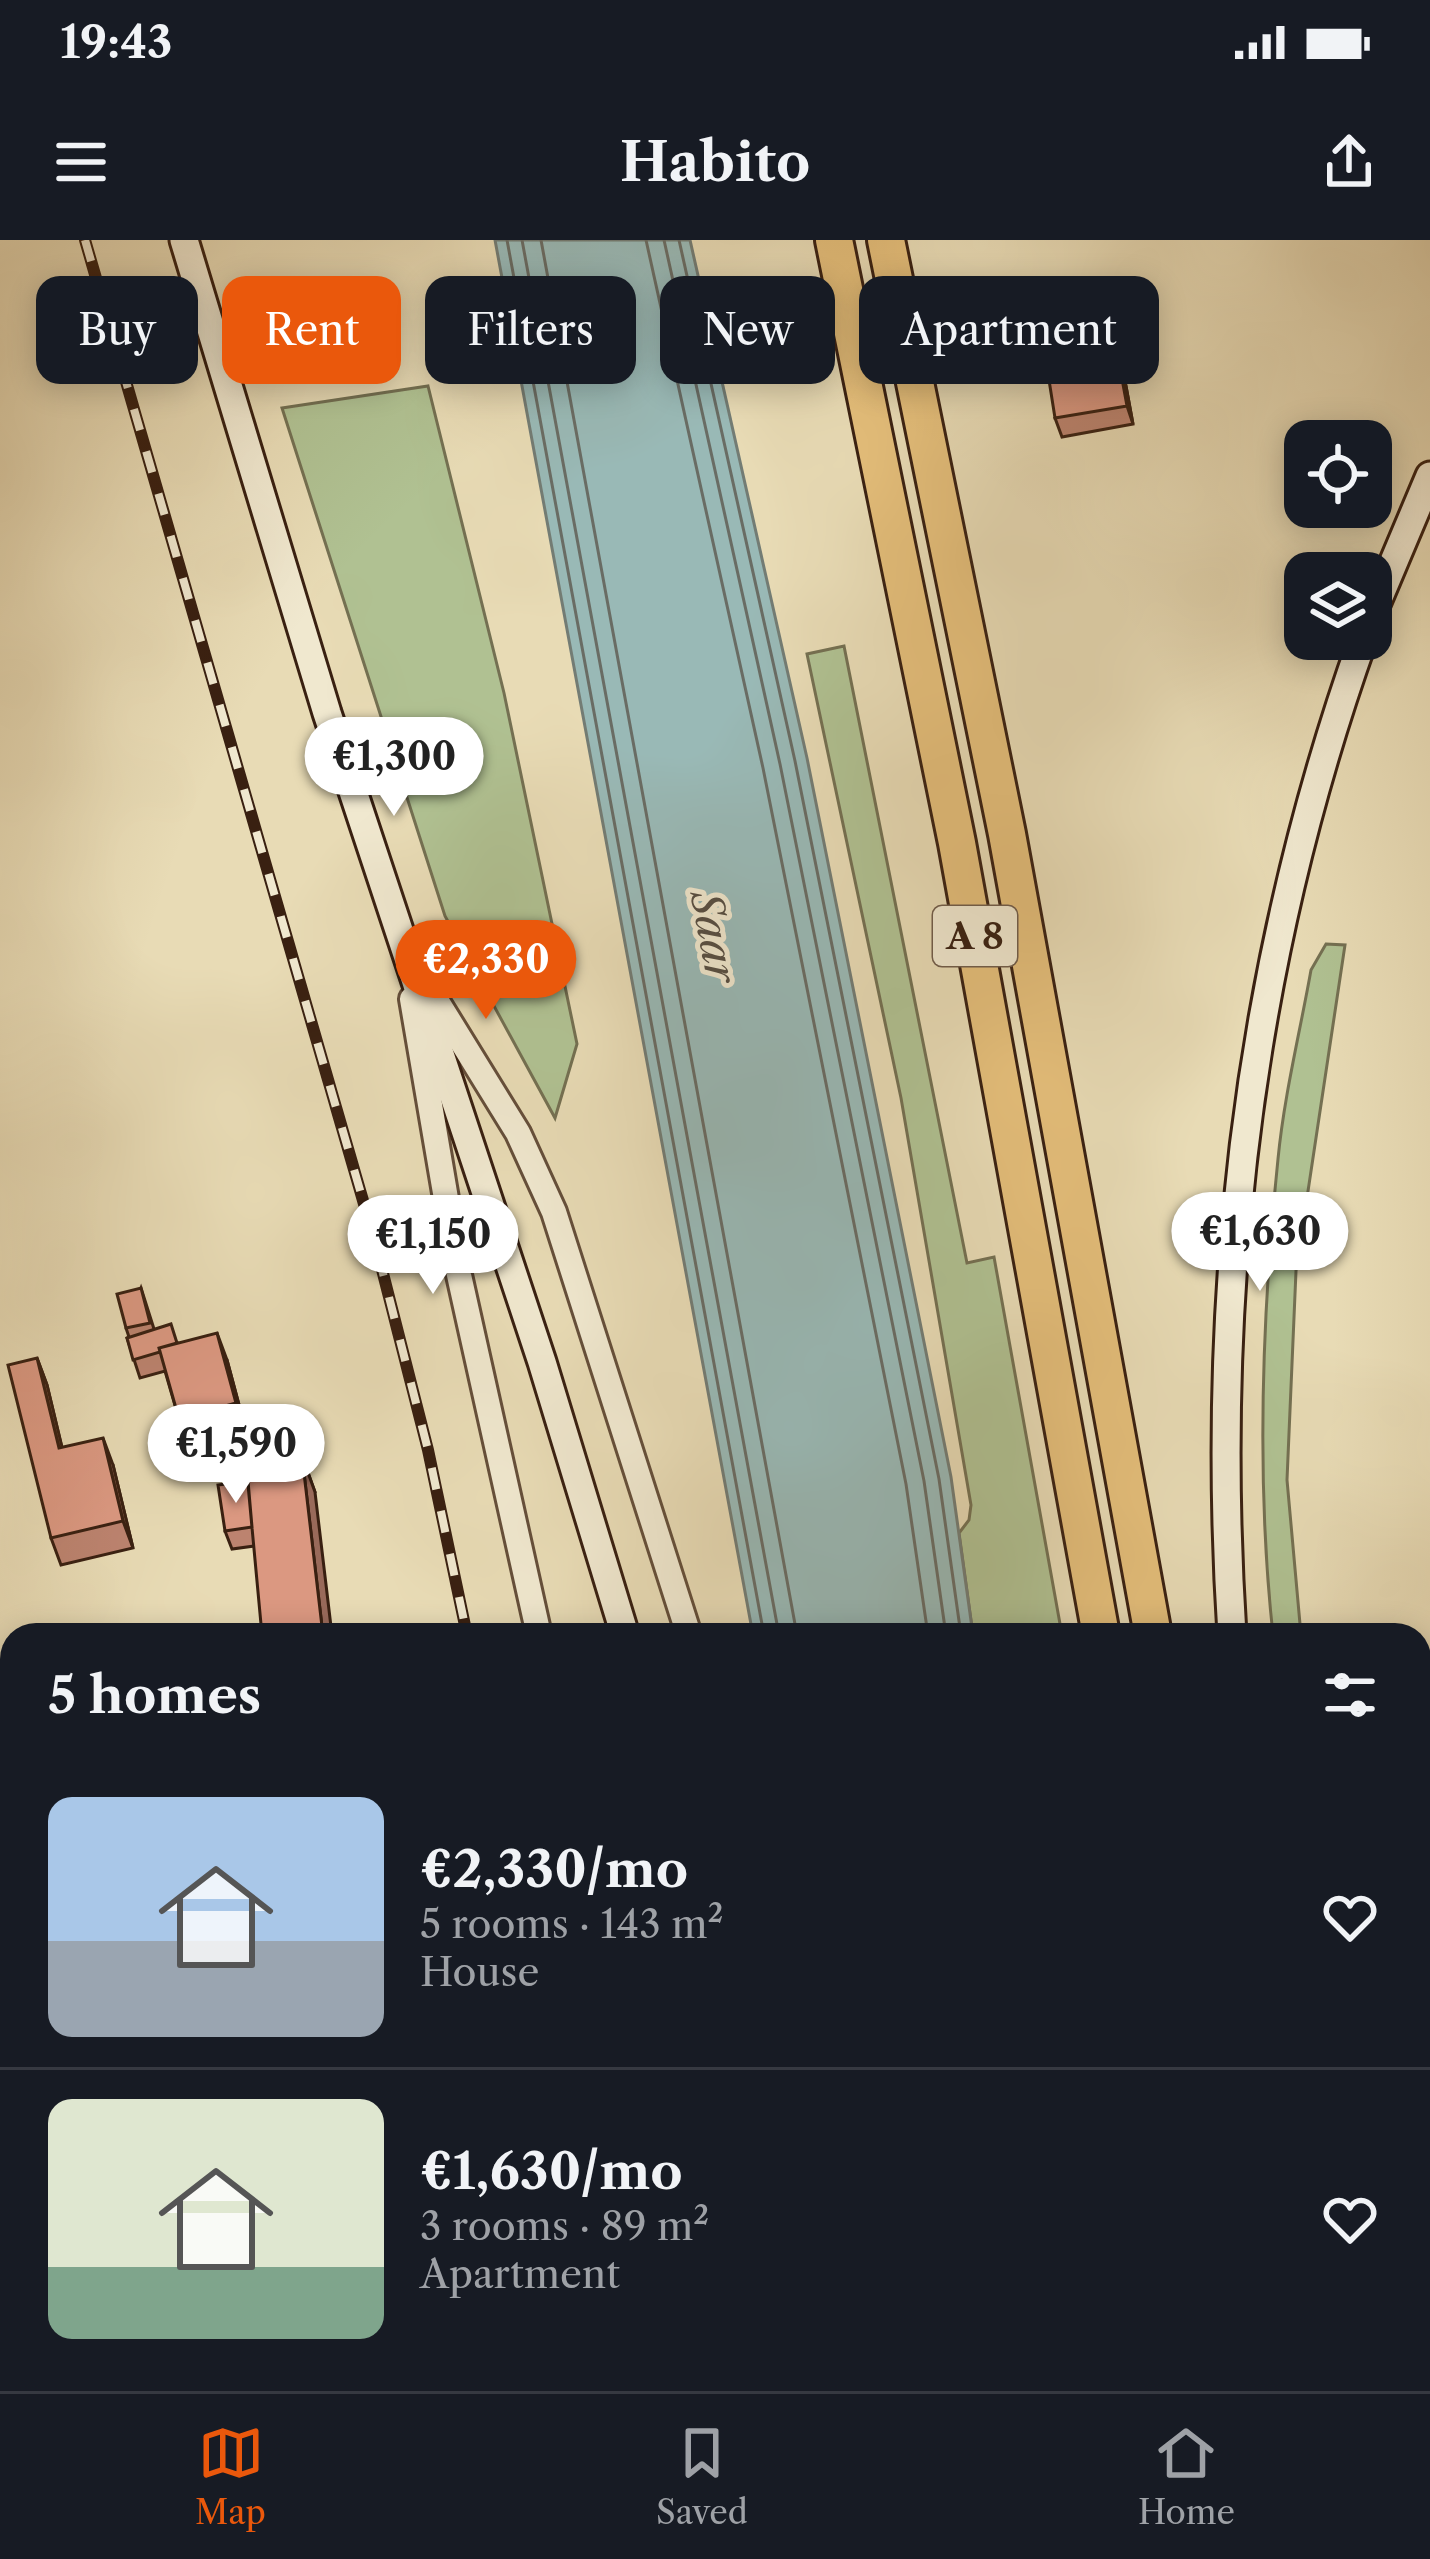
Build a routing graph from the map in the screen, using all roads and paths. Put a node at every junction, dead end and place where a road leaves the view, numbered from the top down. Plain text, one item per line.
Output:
1 (184, 240) edge
2 (835, 240) edge
3 (886, 240) edge
4 (1430, 476) edge
5 (1392, 566) edge
6 (1357, 660) edge
7 (401, 944) junction
8 (536, 1623) edge
9 (621, 1623) edge
10 (685, 1623) edge
11 (1099, 1623) edge
12 (1151, 1623) edge
13 (1232, 1623) edge

1 - 7 main road
2 - 11 highway, A 8
3 - 12 highway, A 8
4 - 5 main road
6 - 13 main road
7 - 8 street
7 - 9 main road
7 - 10 street

